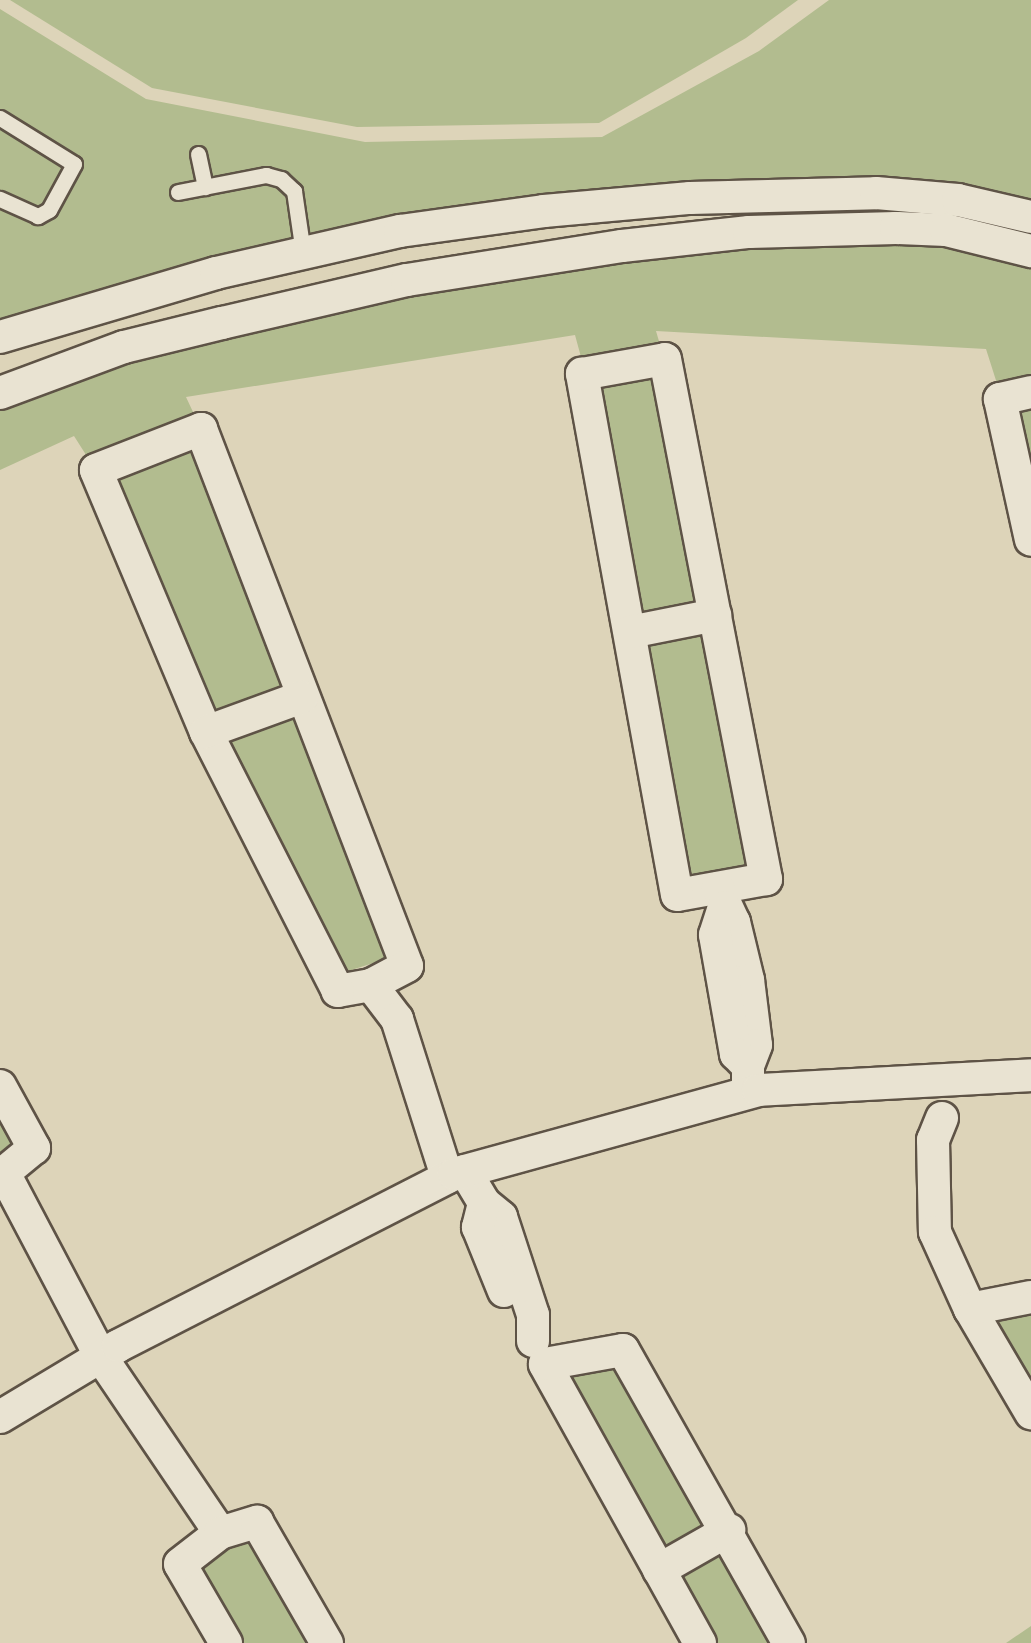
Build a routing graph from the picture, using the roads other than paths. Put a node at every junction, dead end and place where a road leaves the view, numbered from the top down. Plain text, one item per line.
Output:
1 (0, 118) edge
2 (198, 154) dead end
3 (205, 187) junction
4 (178, 192) dead end
5 (746, 197) junction
6 (0, 199) edge
7 (1031, 217) edge
8 (749, 232) junction
9 (1031, 251) edge
10 (303, 253) junction
11 (0, 337) edge
12 (1031, 392) edge
13 (0, 393) edge
14 (1031, 540) edge
15 (715, 615) junction
16 (630, 632) junction
17 (302, 698) junction
18 (206, 732) junction
19 (721, 897) junction
20 (376, 993) junction
21 (1031, 1075) edge
22 (945, 1076) junction
23 (748, 1079) junction
24 (0, 1086) edge
25 (456, 1174) junction
26 (2, 1176) edge
27 (1031, 1297) edge
28 (970, 1309) junction
29 (539, 1352) junction
30 (101, 1357) junction
31 (1031, 1413) edge
32 (0, 1417) edge
33 (729, 1530) junction
34 (220, 1533) junction
35 (659, 1570) junction
36 (226, 1643) edge
37 (327, 1643) edge
38 (700, 1643) edge
39 (789, 1643) edge

1 - 6 lane
2 - 3 lane
3 - 4 lane
3 - 10 lane
5 - 7 street
5 - 8 street
5 - 10 street
8 - 9 street
8 - 13 street
10 - 11 street
12 - 14 street
15 - 16 street
15 - 16 street
15 - 19 street
16 - 19 street
17 - 18 street
17 - 18 street
17 - 20 street
18 - 20 street
19 - 23 street
20 - 25 street
21 - 22 street
22 - 23 street
22 - 28 street
23 - 25 street
24 - 26 street
25 - 29 street
25 - 30 street
26 - 30 street
27 - 28 street
28 - 31 street
29 - 33 street
29 - 35 street
30 - 32 street
30 - 34 street
33 - 35 street
33 - 39 street
34 - 36 street
34 - 37 street
35 - 38 street

